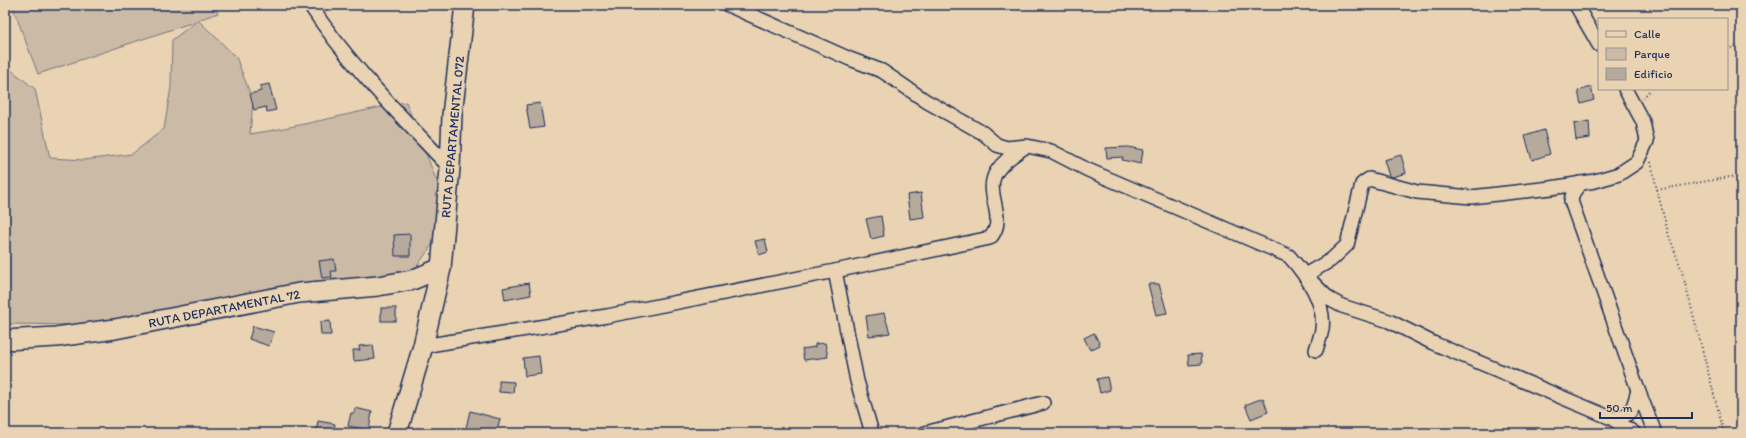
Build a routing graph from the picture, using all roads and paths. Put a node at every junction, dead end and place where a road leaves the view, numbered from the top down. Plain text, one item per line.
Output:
1 (310, 5) edge
2 (465, 5) edge
3 (728, 5) edge
4 (1576, 5) edge
5 (1598, 43) edge
6 (1741, 45) edge
7 (1728, 49) edge
8 (1626, 90) edge
9 (1647, 141) junction
10 (1026, 146) junction
11 (450, 168) junction
12 (1741, 175) edge
13 (1580, 183) junction
14 (1657, 190) junction
15 (441, 268) junction
16 (835, 271) junction
17 (1305, 275) junction
18 (5, 340) edge
19 (423, 346) junction
20 (1316, 350) dead end
21 (1638, 390) junction
22 (1043, 403) dead end
23 (1611, 418) junction
24 (397, 433) edge
25 (872, 433) edge
26 (925, 433) edge
27 (1634, 433) edge
28 (1655, 433) edge
29 (1724, 433) edge

1 - 11 street
2 - 11 main road, RUTA DEPARTAMENTAL 072
3 - 10 street
4 - 5 street
6 - 7 path
8 - 9 street
9 - 13 street
9 - 14 path
10 - 16 street
10 - 17 street
11 - 15 main road, RUTA DEPARTAMENTAL 072
12 - 14 path
13 - 17 street
13 - 21 street
14 - 29 path
15 - 18 main road, RUTA DEPARTAMENTAL 72
15 - 19 main road, RUTA DEPARTAMENTAL 072
16 - 19 street
16 - 25 street
17 - 20 street
17 - 23 street
19 - 24 main road, RUTA DEPARTAMENTAL 072
21 - 23 street
21 - 28 street
22 - 26 street
23 - 27 street

